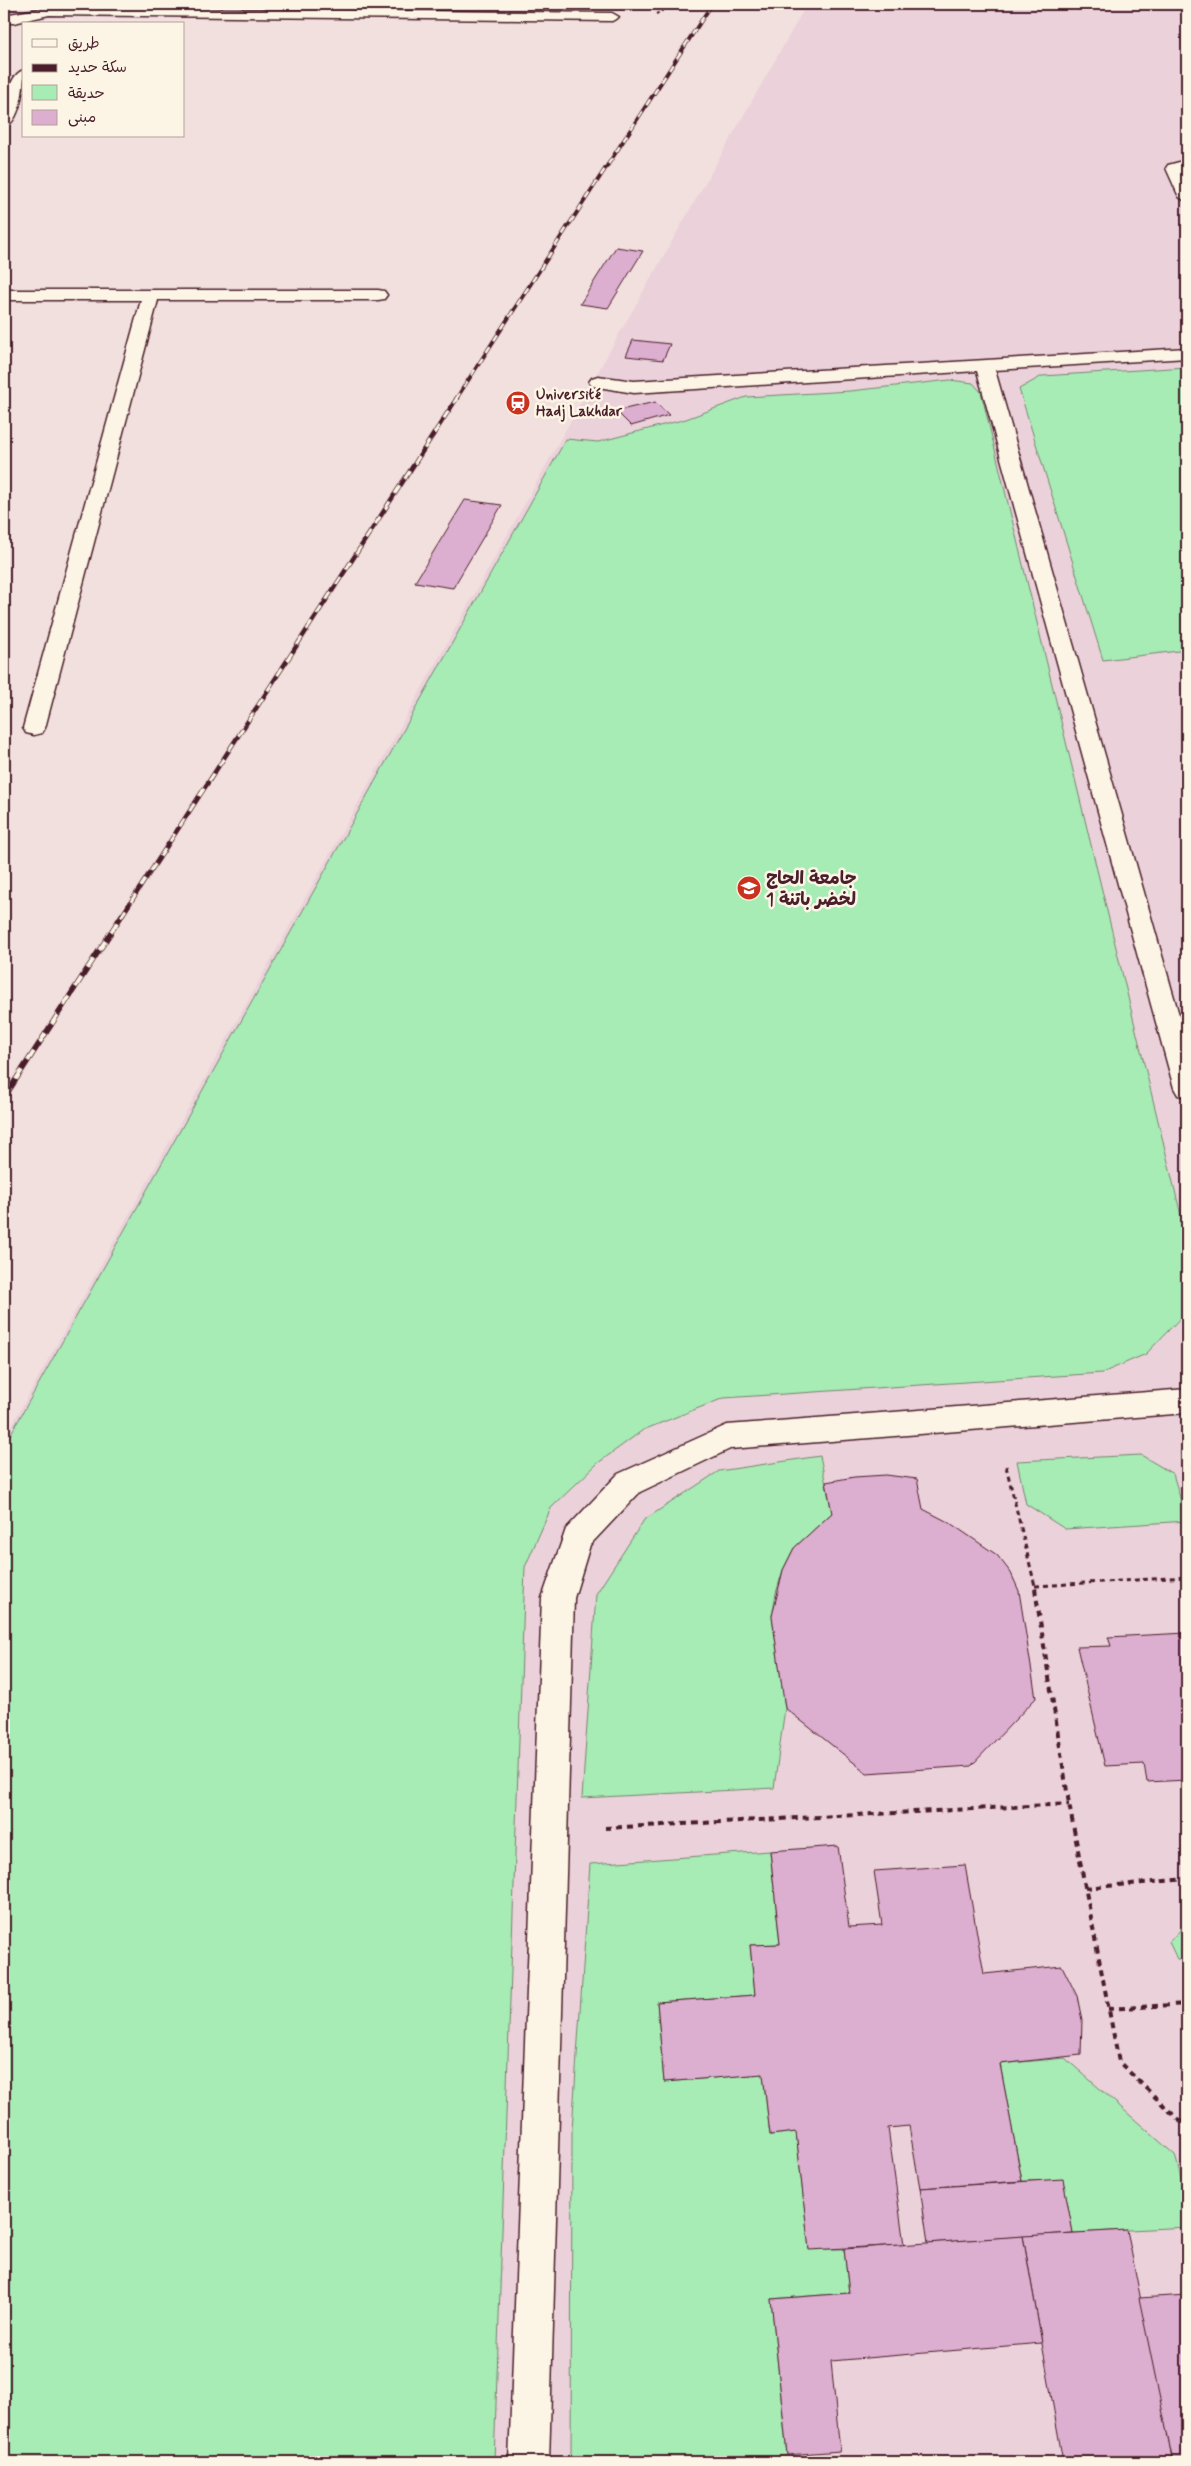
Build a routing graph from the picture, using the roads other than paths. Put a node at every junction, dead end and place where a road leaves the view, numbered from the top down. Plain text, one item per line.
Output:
1 (49, 13) edge
2 (15, 21) edge
3 (332, 29) dead end
4 (20, 94) edge
5 (4, 122) edge
6 (1187, 165) edge
7 (1187, 197) edge
8 (4, 295) edge
9 (150, 295) junction
10 (378, 295) dead end
11 (1187, 353) edge
12 (985, 366) junction
13 (598, 382) dead end
14 (34, 728) dead end
15 (1187, 1088) edge
16 (1187, 1401) edge
17 (529, 2462) edge

1 - 2 street
1 - 3 street
4 - 5 street
6 - 7 street
8 - 9 street
9 - 10 street
9 - 14 street
11 - 12 street
12 - 13 street
12 - 15 street
16 - 17 street

